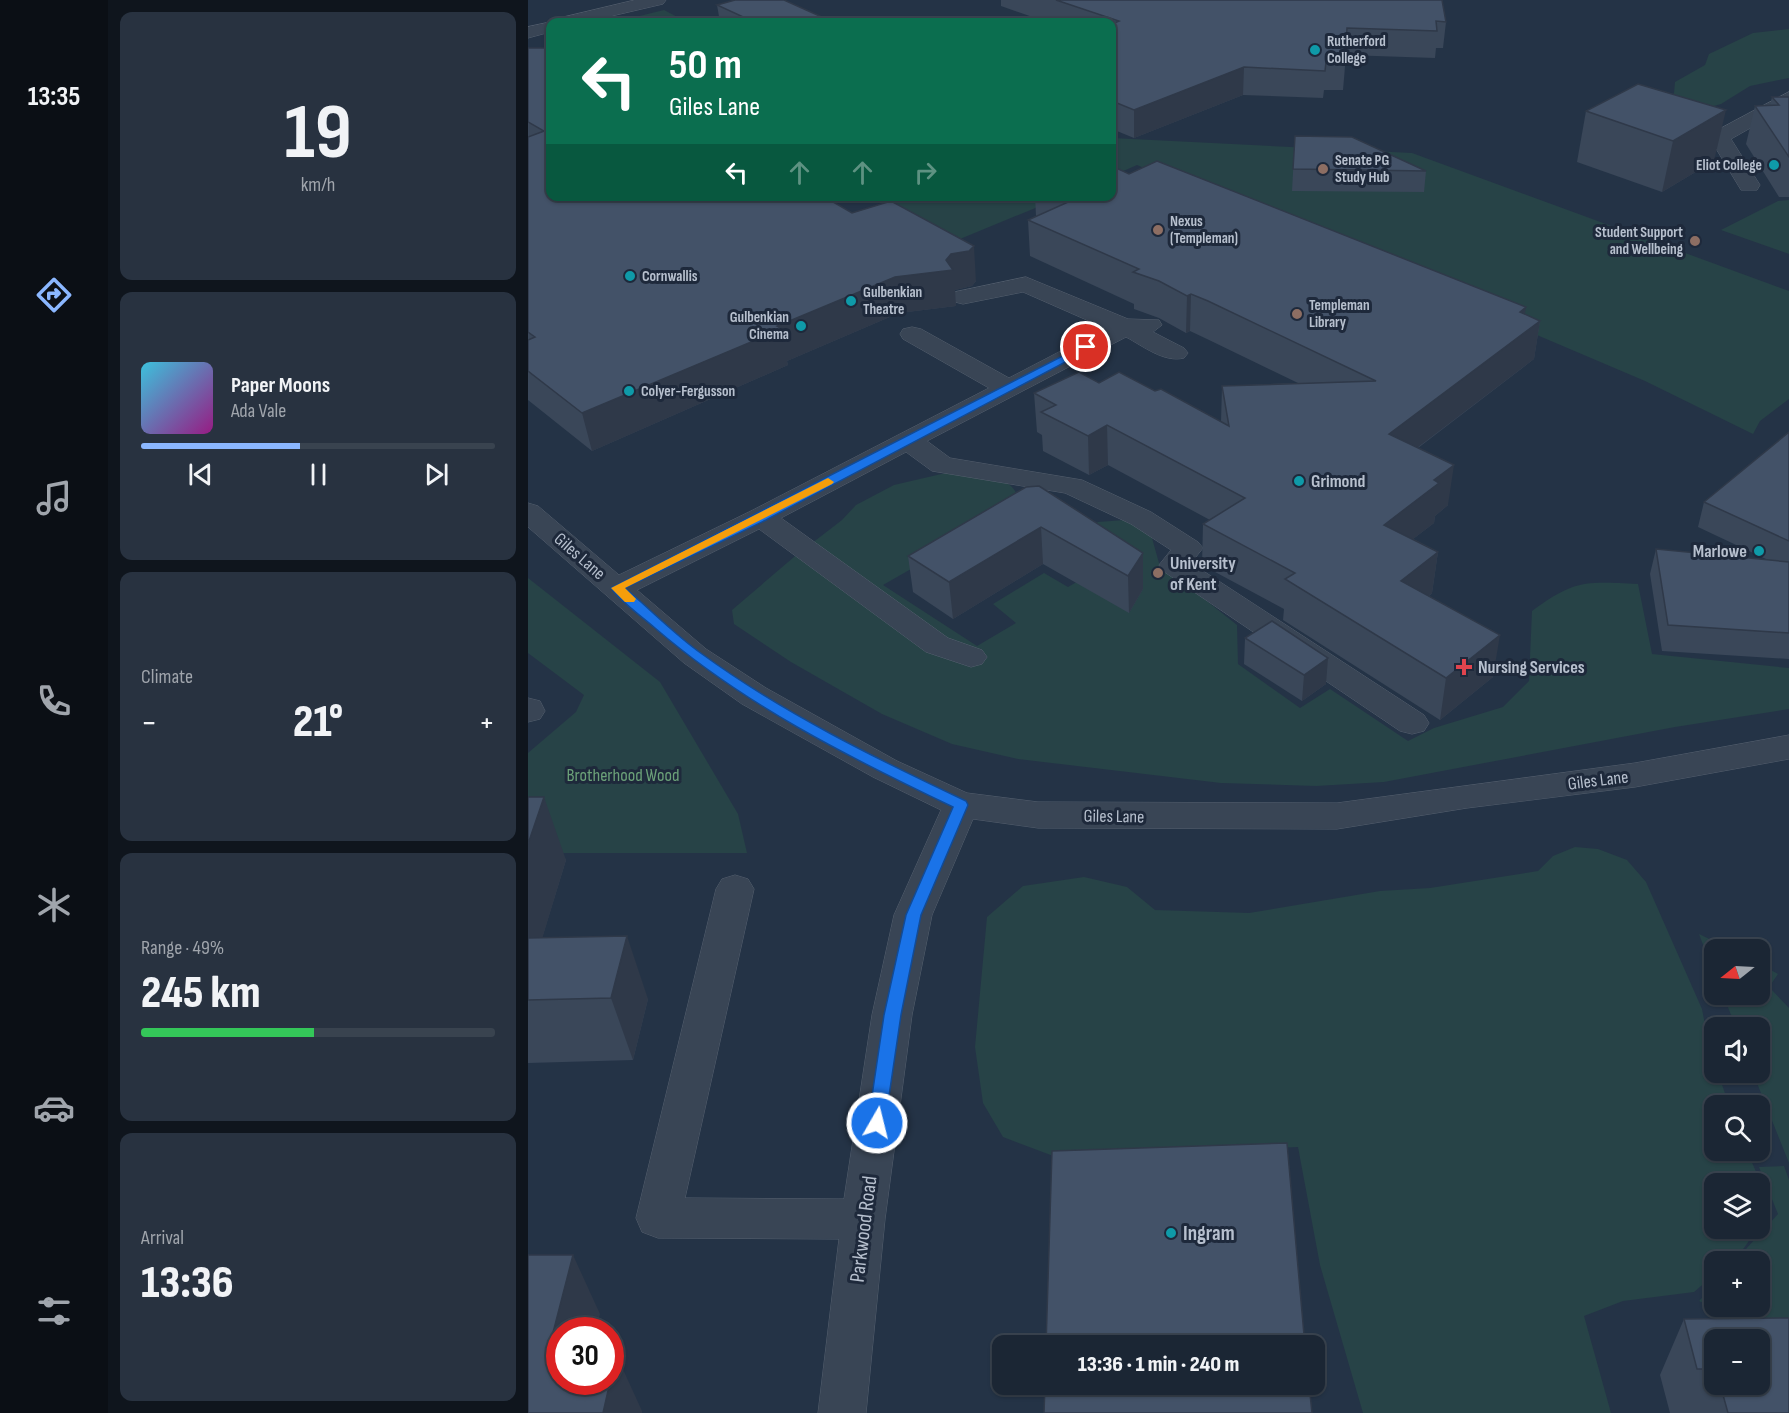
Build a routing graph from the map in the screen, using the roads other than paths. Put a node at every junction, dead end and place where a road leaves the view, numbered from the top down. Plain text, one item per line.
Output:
1 (657, 0) edge
2 (583, 18) edge
3 (546, 28) edge
4 (528, 33) edge
5 (1789, 99) edge
6 (1749, 185) dead end
7 (963, 297) dead end
8 (1138, 326) junction
9 (912, 334) dead end
10 (1175, 353) dead end
11 (1006, 387) junction
12 (907, 440) junction
13 (528, 512) edge
14 (761, 517) junction
15 (617, 588) junction
16 (971, 657) dead end
17 (1412, 723) dead end
18 (1789, 747) edge
19 (961, 805) junction
20 (735, 889) dead end
21 (863, 1219) junction
22 (842, 1413) edge

1 - 2 street
3 - 4 street
5 - 6 street
7 - 8 street
8 - 10 street
8 - 11 street
9 - 11 street
11 - 12 street
12 - 14 street
12 - 17 street
13 - 15 street, Giles Lane
14 - 15 street
14 - 16 street
15 - 19 street, Giles Lane
18 - 19 street, Giles Lane
19 - 21 street, Parkwood Road
20 - 21 street
21 - 22 street, Parkwood Road

